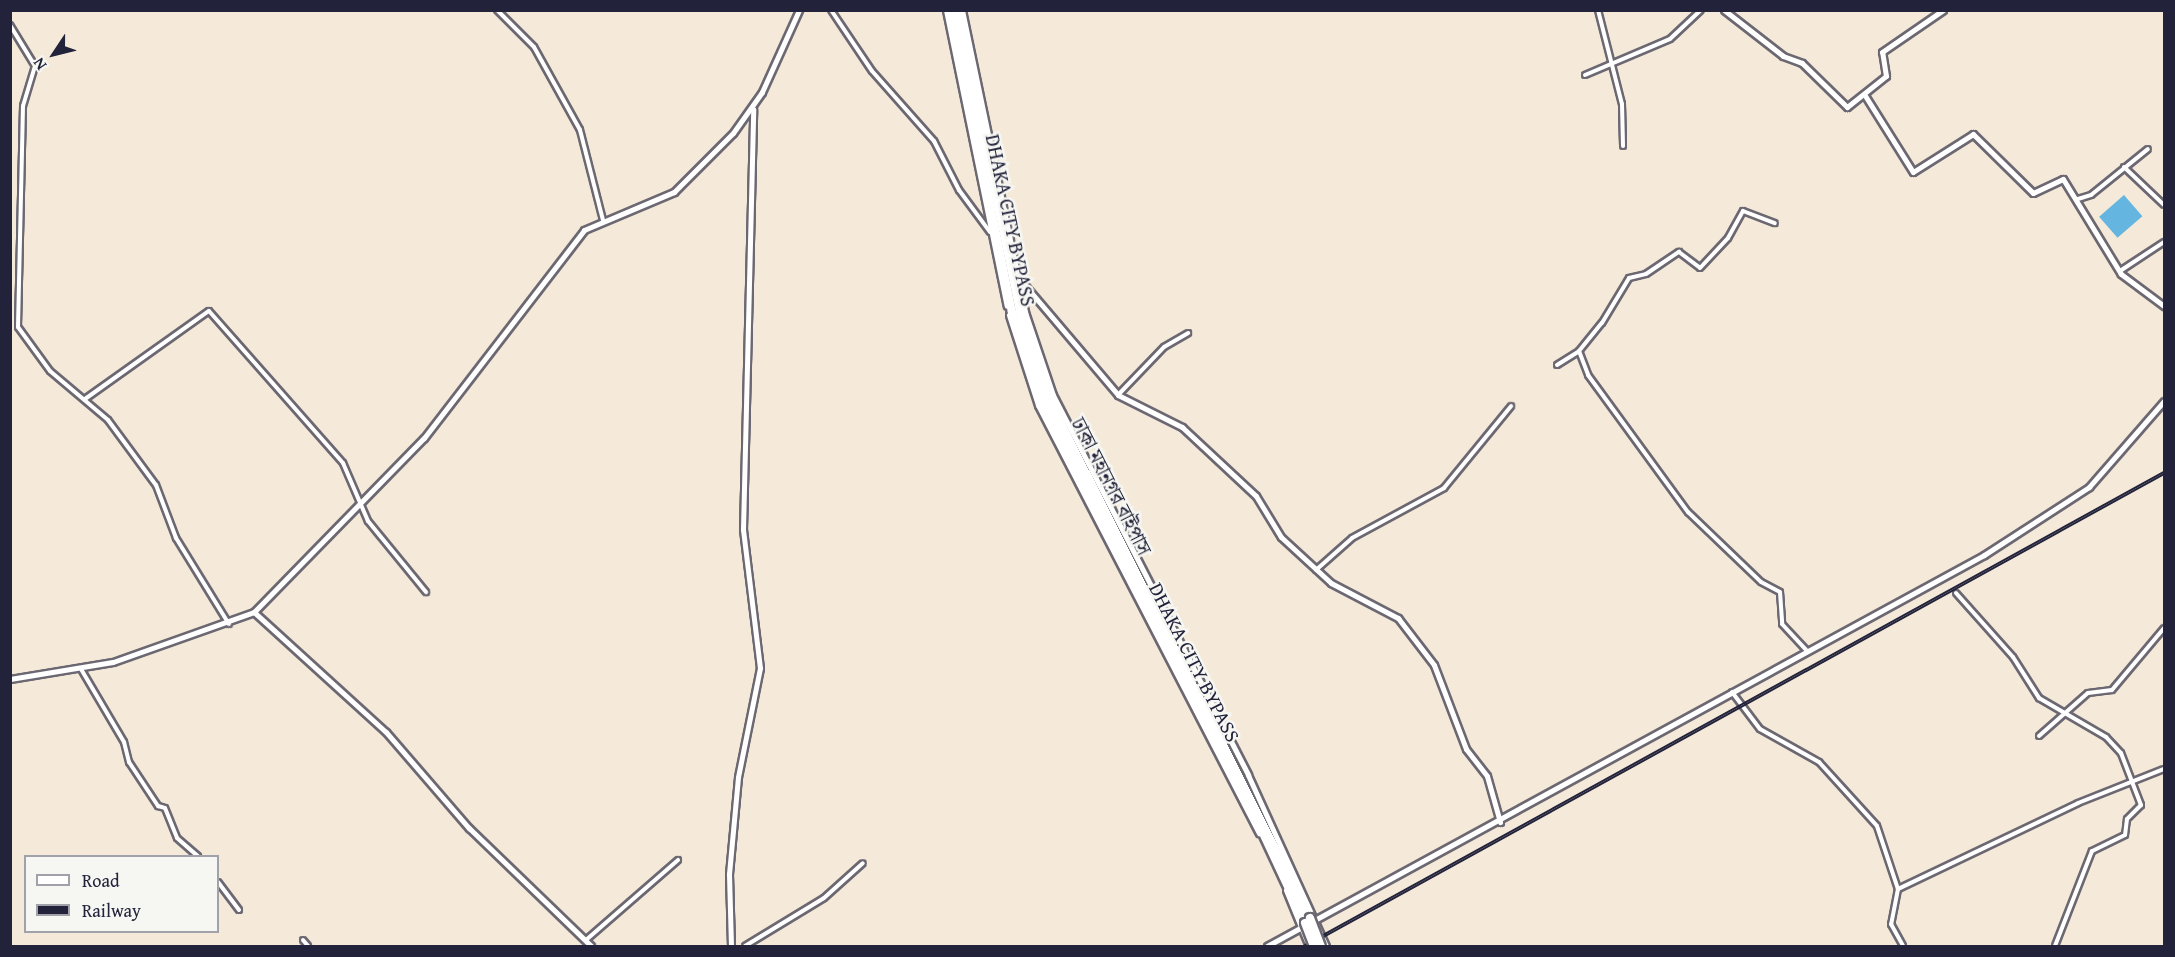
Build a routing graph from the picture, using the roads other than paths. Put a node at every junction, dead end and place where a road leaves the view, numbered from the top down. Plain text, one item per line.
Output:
1 (497, 10) edge
2 (799, 10) edge
3 (831, 10) edge
4 (946, 10) edge
5 (951, 10) edge
6 (960, 10) edge
7 (1598, 10) edge
8 (1701, 10) edge
9 (1724, 10) edge
10 (1943, 10) edge
11 (10, 25) edge
12 (1611, 63) junction
13 (1585, 75) dead end
14 (1864, 94) junction
15 (753, 109) junction
16 (1623, 146) dead end
17 (2148, 149) dead end
18 (2124, 166) junction
19 (2078, 199) junction
20 (2164, 205) edge
21 (603, 220) junction
22 (1775, 223) dead end
23 (991, 232) junction
24 (2164, 242) edge
25 (2119, 271) junction
26 (1018, 277) junction
27 (2164, 306) edge
28 (1188, 333) dead end
29 (1579, 351) junction
30 (1557, 365) dead end
31 (1118, 395) junction
32 (85, 399) junction
33 (2164, 401) edge
34 (1511, 406) dead end
35 (361, 500) junction
36 (1315, 570) junction
37 (426, 592) dead end
38 (1956, 593) dead end
39 (254, 612) junction
40 (229, 624) junction
41 (2164, 628) edge
42 (1808, 652) junction
43 (81, 669) junction
44 (10, 679) edge
45 (1732, 692) junction
46 (2063, 710) junction
47 (2039, 736) dead end
48 (2164, 769) edge
49 (2131, 783) junction
50 (1500, 822) junction
51 (197, 855) edge
52 (678, 860) dead end
53 (862, 863) dead end
54 (219, 883) edge
55 (1898, 889) junction
56 (239, 910) dead end
57 (1308, 922) junction
58 (303, 940) dead end
59 (586, 940) junction
60 (308, 946) edge
61 (591, 946) edge
62 (731, 946) edge
63 (745, 946) edge
64 (1267, 946) edge
65 (1309, 946) edge
66 (1314, 946) edge
67 (1324, 946) edge
68 (1903, 946) edge
69 (2055, 946) edge

1 - 21 street
2 - 15 street
3 - 23 street
4 - 23 street
5 - 57 highway, DHAKA CITY BYPASS
6 - 26 street
6 - 57 highway, ঢাকা মহানগর বাইপাস
7 - 12 street
8 - 12 street
9 - 14 street
10 - 14 street
11 - 32 street
12 - 13 street
12 - 16 street
14 - 19 street
15 - 21 street
15 - 62 street
17 - 18 street
18 - 19 street
18 - 20 street
19 - 25 street
21 - 35 street
22 - 29 street
23 - 57 street
24 - 25 street
25 - 27 street
26 - 31 street
26 - 57 street
28 - 31 street
29 - 30 street
29 - 42 street
31 - 36 street
32 - 35 street
32 - 40 street
33 - 42 street
34 - 36 street
35 - 37 street
35 - 39 street
36 - 50 street
38 - 46 street
39 - 40 street
39 - 59 street
40 - 43 street
41 - 46 street
42 - 45 street
43 - 44 street
43 - 51 street
45 - 50 street
45 - 55 street
46 - 47 street
46 - 49 street
48 - 49 street
49 - 55 street
49 - 69 street
50 - 57 street
52 - 59 street
53 - 63 street
54 - 56 street
55 - 68 street
57 - 64 street
57 - 65 street
57 - 66 highway, DHAKA CITY BYPASS, bridge
57 - 67 highway, ঢাকা মহানগর বাইপাস, bridge
58 - 60 street
59 - 61 street

